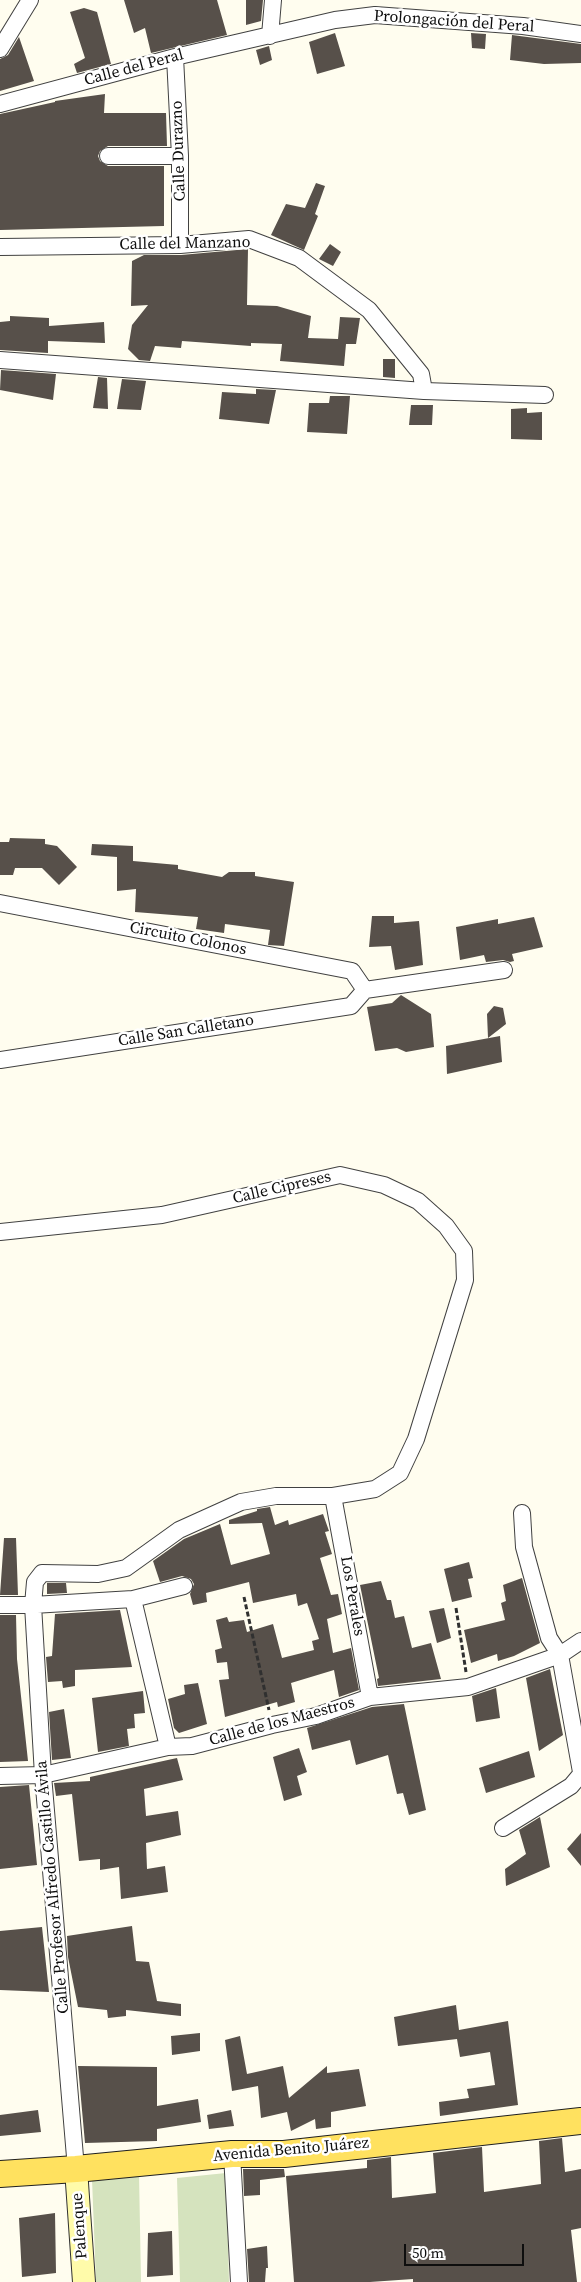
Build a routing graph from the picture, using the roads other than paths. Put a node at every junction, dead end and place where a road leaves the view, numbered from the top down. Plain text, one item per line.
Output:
1 (30, 0) edge
2 (273, 0) edge
3 (581, 34) edge
4 (270, 36) junction
5 (0, 49) edge
6 (175, 57) junction
7 (0, 104) edge
8 (108, 156) dead end
9 (180, 156) junction
10 (180, 245) junction
11 (0, 247) edge
12 (0, 360) edge
13 (424, 391) junction
14 (545, 395) dead end
15 (0, 903) edge
16 (504, 970) dead end
17 (365, 990) junction
18 (0, 1060) edge
19 (0, 1232) edge
20 (333, 1496) junction
21 (522, 1512) dead end
22 (126, 1568) joint
23 (184, 1586) dead end
24 (133, 1599) junction
25 (0, 1604) edge
26 (33, 1605) junction
27 (581, 1641) edge
28 (560, 1655) junction
29 (370, 1697) junction
30 (168, 1746) junction
31 (581, 1773) edge
32 (43, 1775) junction
33 (0, 1776) edge
34 (503, 1828) dead end
35 (581, 2121) edge
36 (232, 2154) junction
37 (76, 2169) junction
38 (0, 2174) edge
39 (84, 2282) edge
40 (239, 2282) edge

1 - 5 street
2 - 4 street
3 - 4 street, Prolongación del Peral
4 - 6 street, Calle del Peral
6 - 7 street, Calle del Peral
6 - 9 street, Calle Durazno
8 - 9 street
9 - 10 street, Calle Durazno
10 - 11 street, Calle del Manzano
10 - 13 street, Calle del Manzano
12 - 13 street
13 - 14 street
15 - 17 street, Circuito Colonos
16 - 17 street
17 - 18 street, Calle San Calletano
19 - 20 street, Calle Cipreses
20 - 22 street, Calle Cipreses
20 - 29 street, Los Perales
21 - 28 street
22 - 26 street, Calle Profesor Alfredo Castillo Ávila
23 - 24 street
24 - 26 street
24 - 30 street
25 - 26 street
26 - 32 street, Calle Profesor Alfredo Castillo Ávila
27 - 28 street, Calle de los Maestros
28 - 29 street, Calle de los Maestros
28 - 31 street
29 - 30 street, Calle de los Maestros
30 - 32 street, Calle de los Maestros
31 - 34 street
32 - 33 street, Calle de los Maestros
32 - 37 street, Calle Profesor Alfredo Castillo Ávila
35 - 36 main road, Avenida Benito Juárez
36 - 37 main road, Avenida Benito Juárez
36 - 40 street
37 - 38 main road, Avenida Benito Juárez
37 - 39 main road, Palenque

